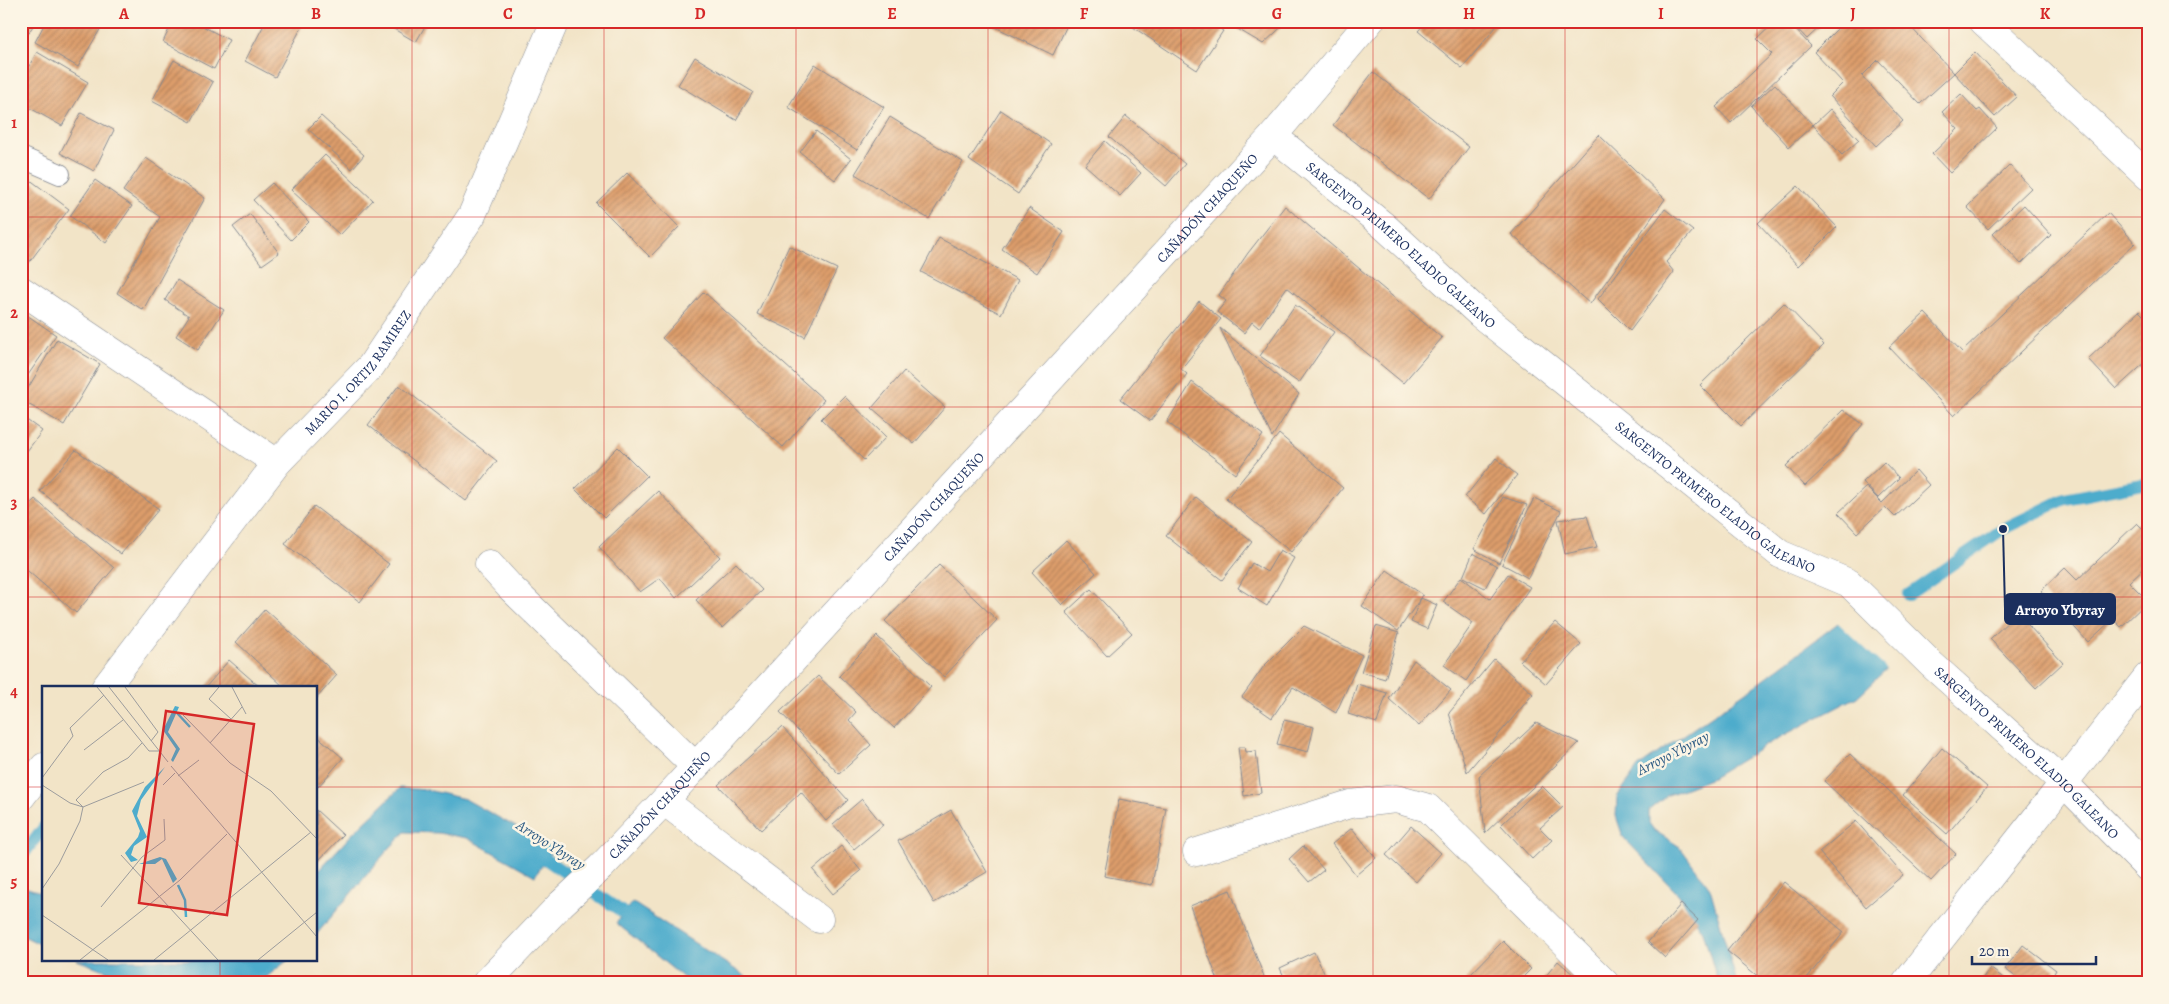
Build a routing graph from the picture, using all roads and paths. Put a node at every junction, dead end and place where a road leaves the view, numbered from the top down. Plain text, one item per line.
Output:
1 (555, 21) edge
2 (1370, 21) edge
3 (1984, 21) edge
4 (1274, 136) junction
5 (21, 157) edge
6 (60, 174) dead end
7 (2148, 176) edge
8 (21, 290) edge
9 (277, 463) junction
10 (489, 564) dead end
11 (2148, 676) edge
12 (107, 686) edge
13 (695, 766) junction
14 (42, 770) edge
15 (2063, 782) junction
16 (21, 797) edge
17 (664, 801) junction
18 (1197, 852) dead end
19 (2148, 868) edge
20 (819, 919) dead end
21 (486, 983) edge
22 (1605, 983) edge
23 (1906, 983) edge

1 - 9 street, MARIO I. ORTIZ RAMIREZ
2 - 4 street, CAÑADÓN CHAQUEÑO
3 - 7 street
4 - 13 street, CAÑADÓN CHAQUEÑO
4 - 15 street, SARGENTO PRIMERO ELADIO GALEANO
5 - 6 lane
8 - 9 street
9 - 12 street, MARIO I. ORTIZ RAMIREZ
10 - 13 street
11 - 15 street
13 - 17 street, CAÑADÓN CHAQUEÑO
14 - 16 street
15 - 19 street, SARGENTO PRIMERO ELADIO GALEANO
15 - 23 street
17 - 20 street
17 - 21 street, CAÑADÓN CHAQUEÑO
18 - 22 street

